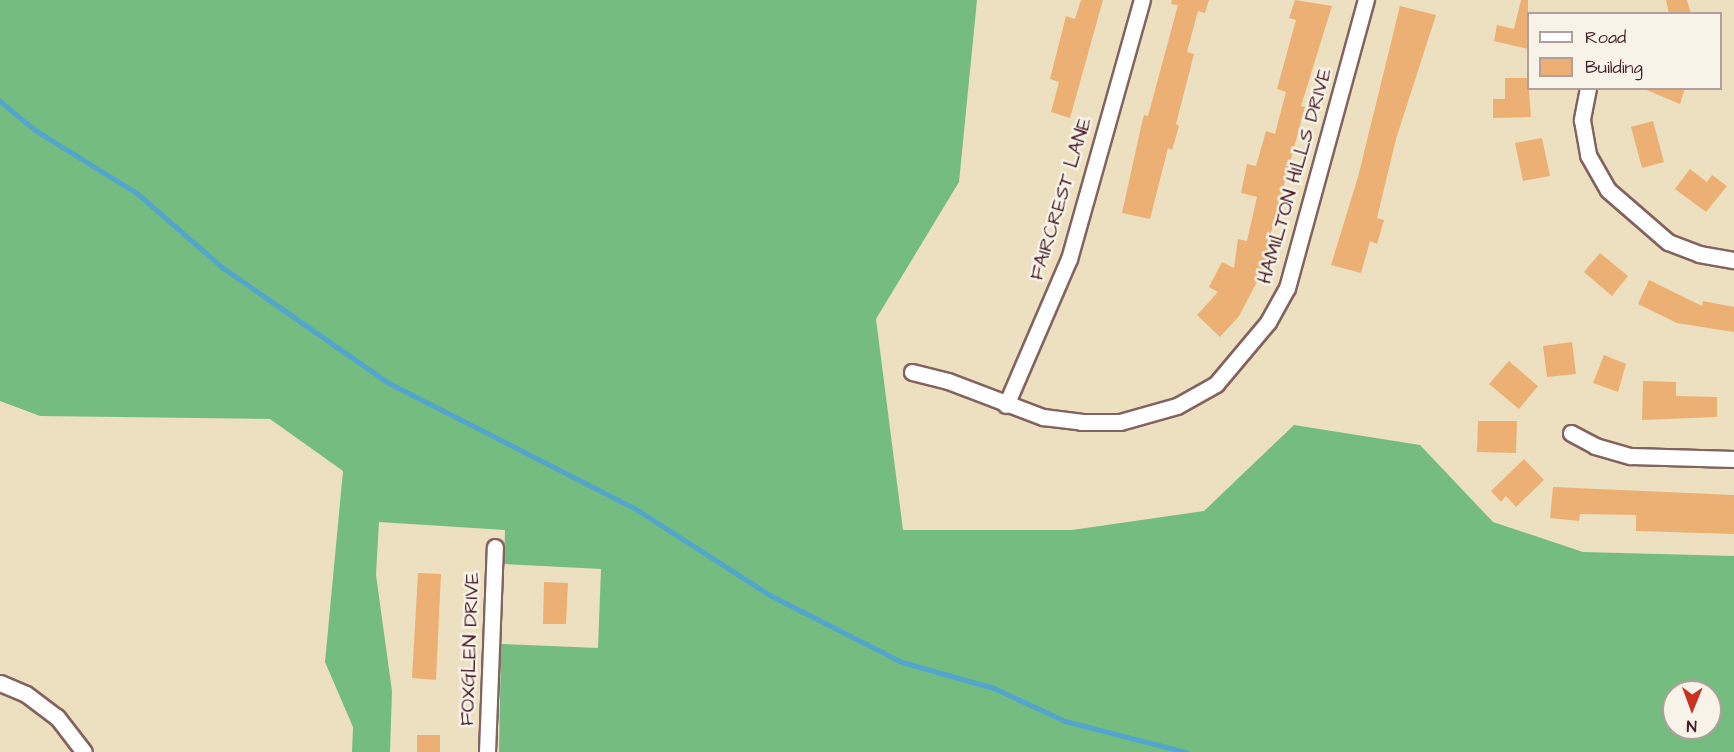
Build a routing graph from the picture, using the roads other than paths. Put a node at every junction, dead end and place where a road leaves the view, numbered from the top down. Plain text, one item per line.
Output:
1 (1142, 0) edge
2 (1366, 0) edge
3 (1588, 90) edge
4 (1734, 260) edge
5 (912, 372) dead end
6 (1006, 405) junction
7 (1571, 433) dead end
8 (1734, 459) edge
9 (495, 548) dead end
10 (0, 683) edge
11 (84, 752) edge
12 (487, 752) edge

1 - 6 street, FAIRCREST LANE
2 - 6 street, HAMILTON HILLS DRIVE
3 - 4 street
5 - 6 street, HAMILTON HILLS DRIVE
7 - 8 street
9 - 12 street, FOXGLEN DRIVE
10 - 11 street

